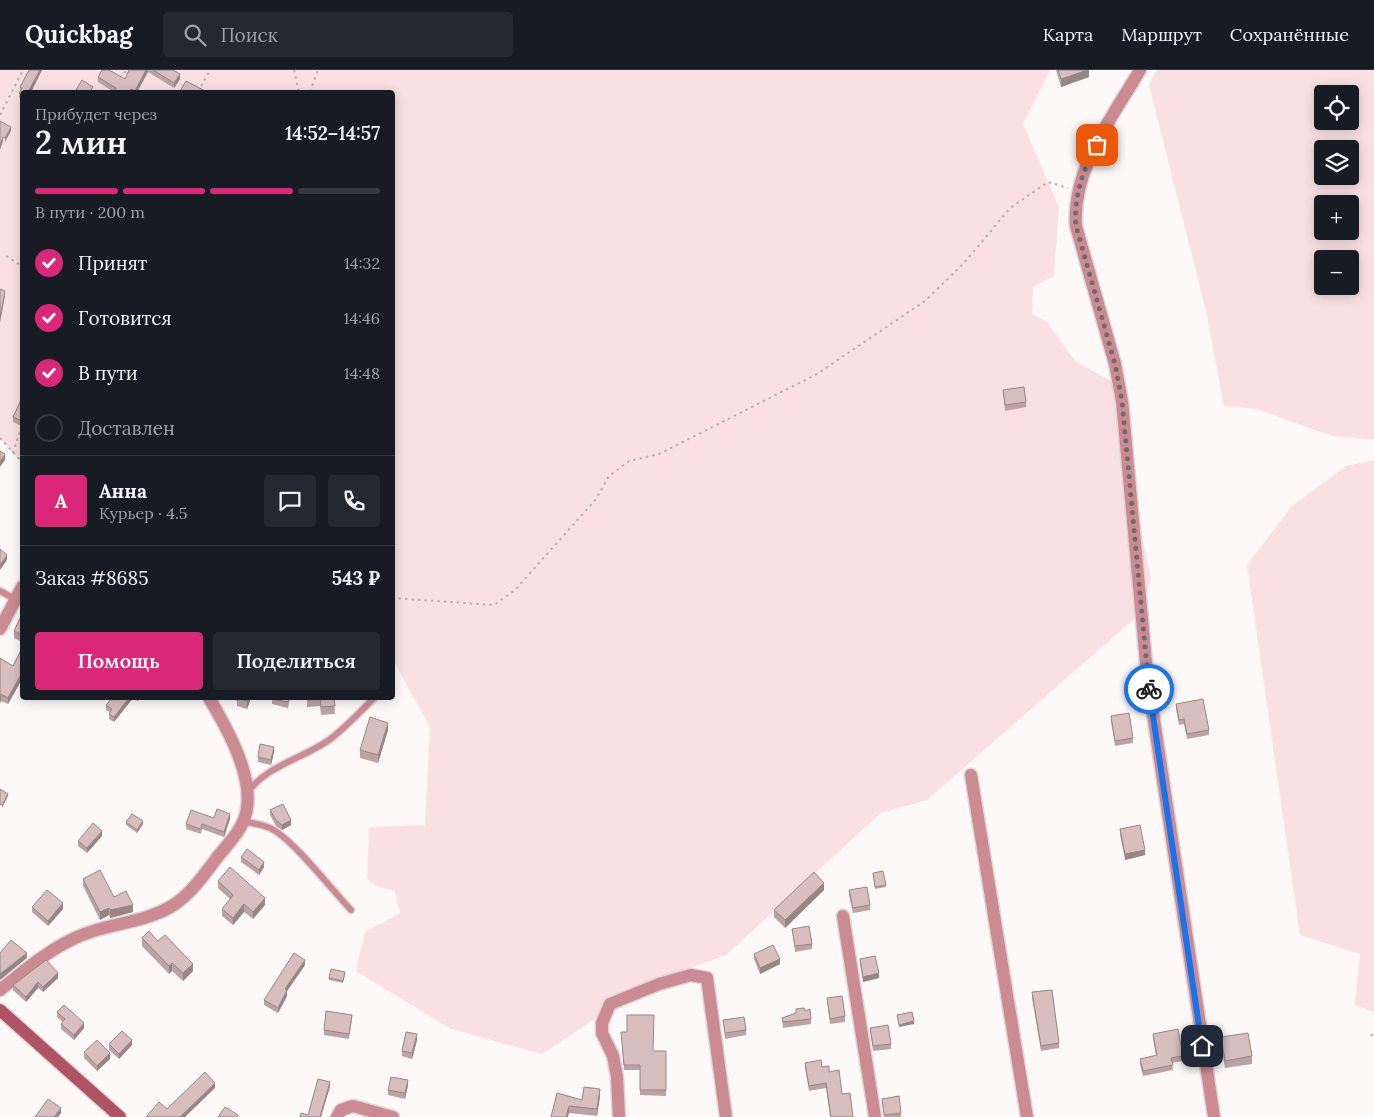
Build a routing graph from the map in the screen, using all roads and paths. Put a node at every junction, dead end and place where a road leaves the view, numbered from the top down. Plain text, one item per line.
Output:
1 (23, 70) edge
2 (126, 70) edge
3 (210, 70) edge
4 (294, 70) edge
5 (318, 70) edge
6 (1140, 70) edge
7 (118, 85) edge
8 (199, 90) edge
9 (299, 90) edge
10 (311, 90) edge
11 (0, 115) edge
12 (1077, 190) junction
13 (6, 256) dead end
14 (20, 265) edge
15 (20, 431) edge
16 (0, 438) edge
17 (13, 453) junction
18 (20, 460) edge
19 (20, 590) edge
20 (0, 591) edge
21 (15, 599) junction
22 (395, 599) edge
23 (0, 629) edge
24 (210, 700) edge
25 (372, 700) edge
26 (970, 775) dead end
27 (248, 793) junction
28 (244, 822) junction
29 (351, 910) dead end
30 (843, 916) dead end
31 (0, 990) edge
32 (0, 1010) edge
33 (1374, 1034) edge
34 (1374, 1038) edge
35 (120, 1117) edge
36 (337, 1117) edge
37 (393, 1117) edge
38 (619, 1117) edge
39 (726, 1117) edge
40 (875, 1117) edge
41 (1027, 1117) edge
42 (1214, 1117) edge

1 - 11 path
2 - 7 path
3 - 8 path
4 - 9 path
5 - 10 path
6 - 12 street
12 - 22 path
12 - 42 street
13 - 14 path
15 - 17 path
16 - 17 path
17 - 18 path
19 - 21 street
20 - 21 lane
21 - 23 street
24 - 27 street
25 - 27 lane
26 - 41 street
27 - 28 street
28 - 29 lane
28 - 31 street
30 - 40 street
32 - 35 street
33 - 34 path
36 - 37 street
38 - 39 street

